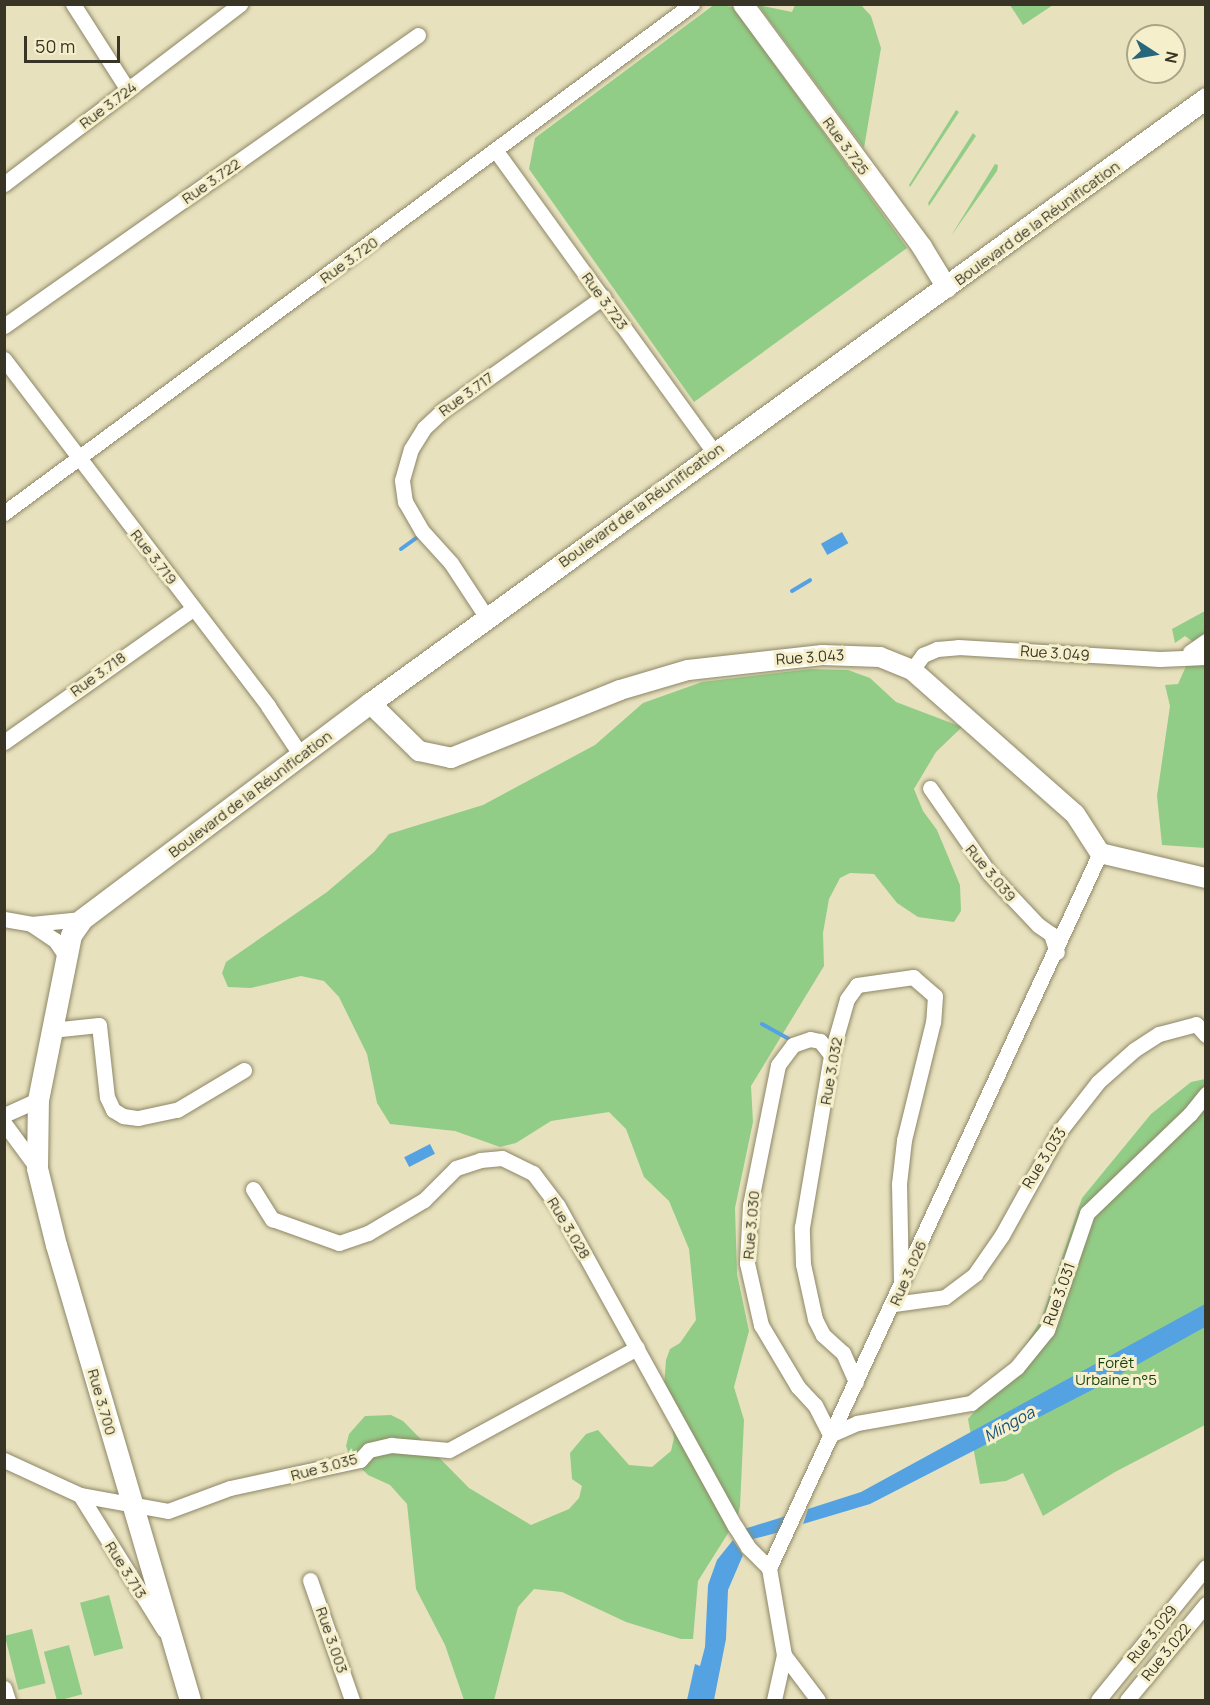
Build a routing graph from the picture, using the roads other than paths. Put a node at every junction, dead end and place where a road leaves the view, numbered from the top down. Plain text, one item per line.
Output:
1 (73, 4) edge
2 (240, 4) edge
3 (692, 4) edge
4 (743, 4) edge
5 (418, 35) dead end
6 (128, 90) junction
7 (1206, 98) edge
8 (496, 151) junction
9 (4, 184) edge
10 (947, 288) junction
11 (603, 297) junction
12 (4, 326) edge
13 (4, 358) edge
14 (714, 452) junction
15 (79, 459) junction
16 (4, 513) edge
17 (194, 608) junction
18 (487, 618) junction
19 (1206, 641) edge
20 (1190, 652) dead end
21 (1206, 657) edge
22 (912, 669) junction
23 (370, 703) junction
24 (4, 742) edge
25 (302, 757) junction
26 (930, 788) dead end
27 (1100, 853) junction
28 (1206, 878) edge
29 (4, 919) edge
30 (82, 919) junction
31 (31, 924) junction
32 (1057, 952) junction
33 (65, 955) junction
34 (51, 1030) junction
35 (1206, 1035) edge
36 (831, 1055) junction
37 (244, 1070) dead end
38 (1206, 1094) edge
39 (38, 1100) junction
40 (4, 1115) edge
41 (4, 1123) edge
42 (37, 1168) junction
43 (254, 1189) dead end
44 (901, 1288) junction
45 (894, 1304) junction
46 (637, 1348) junction
47 (856, 1382) junction
48 (830, 1435) junction
49 (4, 1460) edge
50 (80, 1495) junction
51 (131, 1505) junction
52 (769, 1568) junction
53 (1205, 1568) edge
54 (310, 1580) dead end
55 (1206, 1604) edge
56 (172, 1644) junction
57 (784, 1655) junction
58 (4, 1688) edge
59 (8, 1701) edge
60 (190, 1701) edge
61 (352, 1701) edge
62 (774, 1701) edge
63 (818, 1701) edge
64 (1098, 1701) edge
65 (1127, 1701) edge

1 - 6 street
2 - 6 street, Rue 3.724
3 - 8 street, Rue 3.720
4 - 10 street, Rue 3.725
5 - 12 street, Rue 3.722
6 - 9 street, Rue 3.724
7 - 10 main road, Boulevard de la Réunification
8 - 11 street, Rue 3.723
8 - 15 street, Rue 3.720
10 - 14 main road, Boulevard de la Réunification
11 - 14 street, Rue 3.723
11 - 18 street, Rue 3.717
13 - 15 street, Rue 3.719
14 - 18 main road, Boulevard de la Réunification
15 - 16 street, Rue 3.720
15 - 17 street, Rue 3.719
17 - 24 street, Rue 3.718
17 - 25 street, Rue 3.719
18 - 23 main road, Boulevard de la Réunification
19 - 20 street
21 - 22 street, Rue 3.049
22 - 23 street, Rue 3.043
22 - 27 street, Rue 3.043
23 - 25 main road, Boulevard de la Réunification
25 - 30 main road, Boulevard de la Réunification
26 - 32 street, Rue 3.039
27 - 28 street
27 - 32 street, Rue 3.026
29 - 31 street
30 - 31 street
30 - 33 main road, Rue 3.700
31 - 33 street
32 - 44 street, Rue 3.026
33 - 34 main road, Rue 3.700
34 - 37 street
34 - 39 main road, Rue 3.700
35 - 45 street, Rue 3.033
36 - 44 street, Rue 3.032
36 - 47 street, Rue 3.032
36 - 48 street, Rue 3.030
38 - 48 street, Rue 3.031
39 - 40 street
39 - 42 main road, Rue 3.700
41 - 42 street
42 - 51 main road, Rue 3.700
43 - 46 street, Rue 3.028
44 - 45 street, Rue 3.026
45 - 47 street, Rue 3.026
46 - 51 street, Rue 3.035
46 - 52 street, Rue 3.028
47 - 48 street, Rue 3.026
48 - 52 street, Rue 3.026
49 - 50 street, Rue 3.035
50 - 51 street, Rue 3.035
50 - 56 street, Rue 3.713
51 - 56 main road, Rue 3.700
52 - 57 street
53 - 64 street, Rue 3.029
54 - 61 street, Rue 3.003
55 - 65 street, Rue 3.022
56 - 60 main road, Rue 3.700
57 - 62 street
57 - 63 street
58 - 59 street

